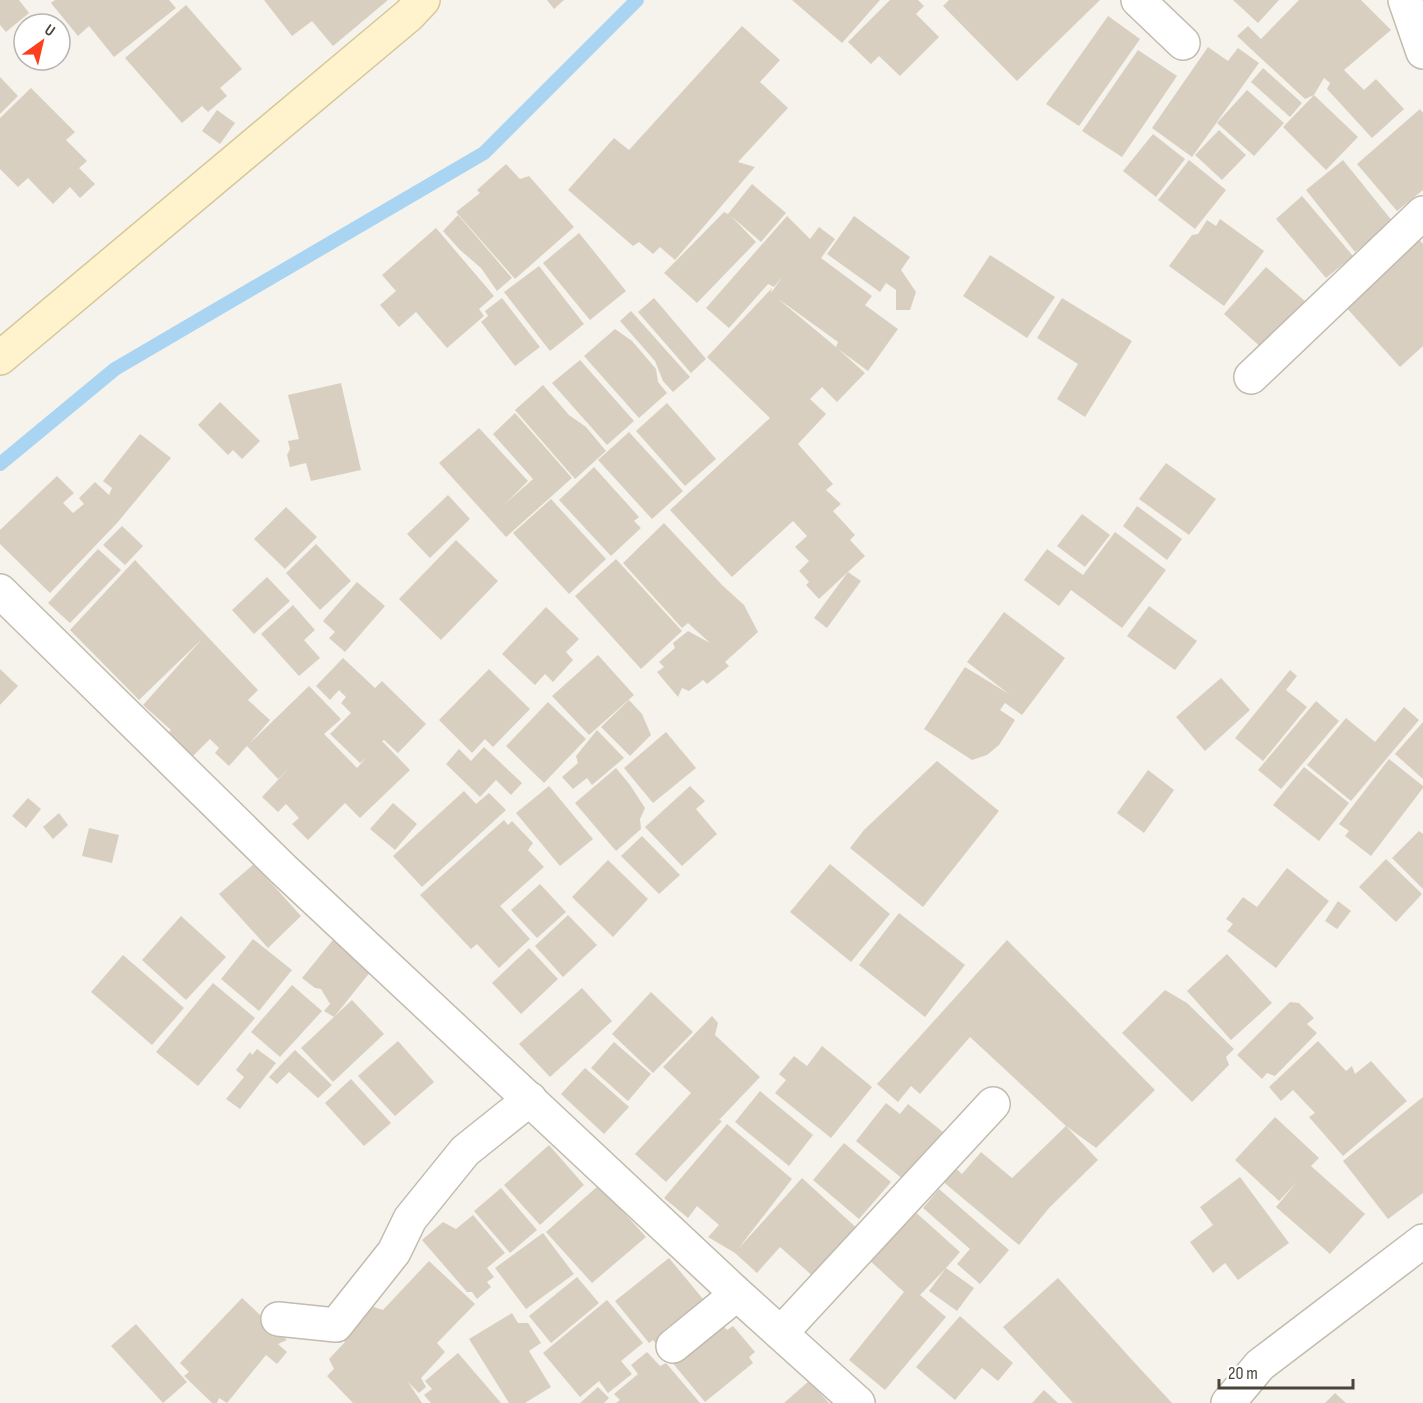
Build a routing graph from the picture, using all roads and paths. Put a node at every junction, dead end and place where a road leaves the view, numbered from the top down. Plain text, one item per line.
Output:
1 (423, 0) edge
2 (1138, 0) edge
3 (1405, 0) edge
4 (1183, 43) dead end
5 (1423, 52) edge
6 (1423, 213) edge
7 (0, 358) edge
8 (1251, 376) dead end
9 (0, 591) edge
10 (530, 1099) junction
11 (993, 1104) dead end
12 (1423, 1241) edge
13 (737, 1294) junction
14 (278, 1319) dead end
15 (781, 1333) junction
16 (673, 1346) dead end
17 (858, 1403) edge
18 (1228, 1403) edge

1 - 7 main road
2 - 4 street
3 - 5 street
6 - 8 street
9 - 10 street
10 - 13 street
10 - 14 street
11 - 15 street
12 - 18 street
13 - 15 street
13 - 16 street
15 - 17 street

